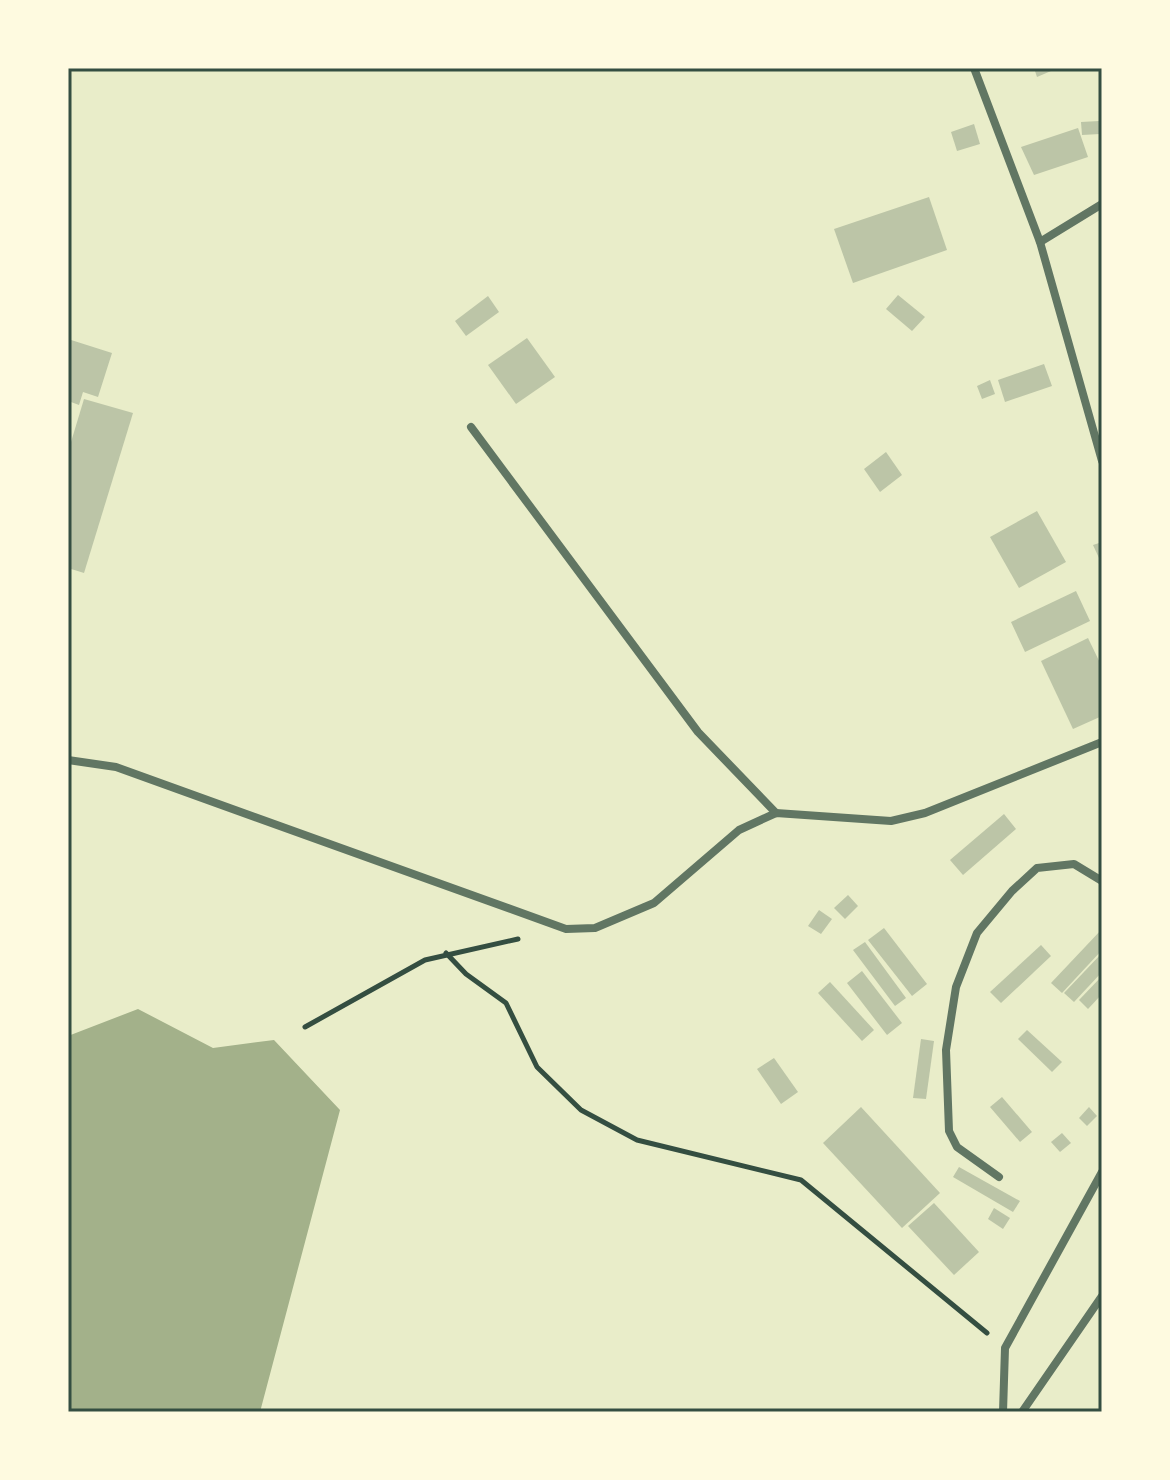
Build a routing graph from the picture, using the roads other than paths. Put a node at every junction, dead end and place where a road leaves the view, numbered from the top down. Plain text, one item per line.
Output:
1 (974, 68) edge
2 (1102, 204) edge
3 (1040, 242) junction
4 (471, 427) dead end
5 (1102, 461) edge
6 (1102, 742) edge
7 (68, 760) edge
8 (776, 813) junction
9 (1102, 881) edge
10 (1102, 1172) edge
11 (999, 1177) dead end
12 (1102, 1296) edge
13 (1003, 1412) edge
14 (1022, 1412) edge

1 - 3 street
2 - 3 street
3 - 5 street
4 - 8 street
6 - 8 street
7 - 8 street
9 - 11 street
10 - 13 street
12 - 14 street

